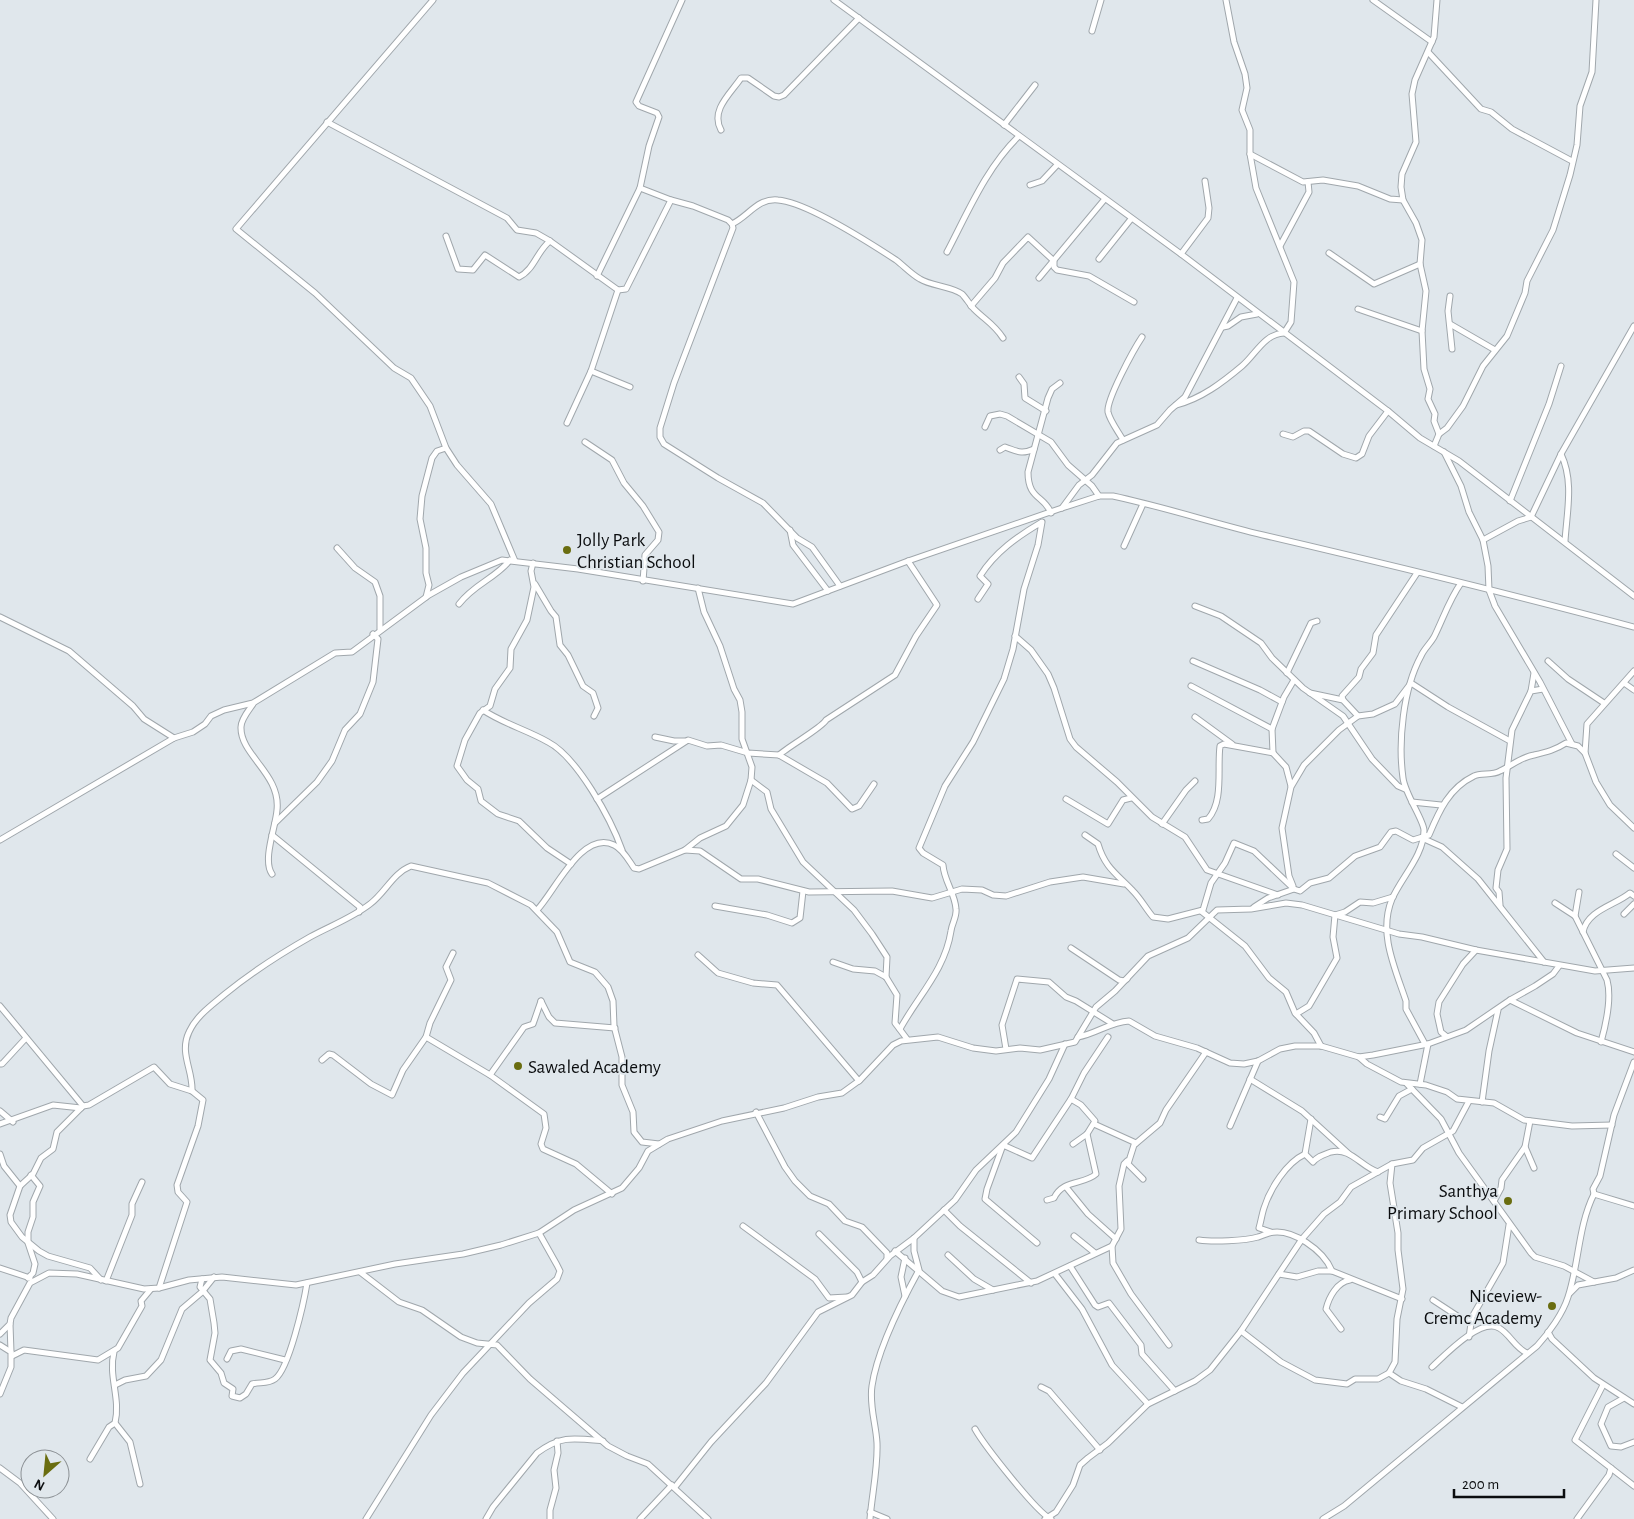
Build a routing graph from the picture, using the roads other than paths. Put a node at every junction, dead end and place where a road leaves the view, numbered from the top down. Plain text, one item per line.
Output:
1 (432, 0) edge
2 (682, 0) edge
3 (834, 0) edge
4 (1101, 0) edge
5 (1226, 0) edge
6 (1373, 0) edge
7 (1437, 0) edge
8 (1596, 0) edge
9 (859, 18) junction
10 (1092, 31) dead end
11 (1432, 42) junction
12 (1428, 52) junction
13 (1035, 85) dead end
14 (327, 122) junction
15 (1004, 125) junction
16 (721, 130) dead end
17 (1019, 136) junction
18 (1250, 154) junction
19 (1572, 161) junction
20 (1057, 165) junction
21 (1205, 181) dead end
22 (1308, 182) junction
23 (1030, 185) dead end
24 (640, 188) junction
25 (670, 200) junction
26 (1104, 200) junction
27 (1403, 200) junction
28 (1131, 218) junction
29 (732, 224) junction
30 (446, 236) dead end
31 (550, 241) junction
32 (1280, 246) junction
33 (947, 252) dead end
34 (1329, 253) dead end
35 (1181, 254) junction
36 (1098, 259) dead end
37 (1054, 261) junction
38 (1420, 264) junction
39 (597, 276) junction
40 (1039, 278) dead end
41 (618, 290) junction
42 (1450, 296) dead end
43 (1237, 298) junction
44 (1134, 302) dead end
45 (971, 306) junction
46 (1358, 309) dead end
47 (1257, 314) junction
48 (1450, 324) junction
49 (1634, 326) edge
50 (1223, 327) junction
51 (1422, 331) junction
52 (1284, 333) junction
53 (1142, 337) dead end
54 (1003, 338) dead end
55 (1452, 349) dead end
56 (1495, 350) junction
57 (1561, 366) dead end
58 (591, 371) junction
59 (1019, 377) dead end
60 (1060, 383) dead end
61 (630, 387) dead end
62 (1176, 405) junction
63 (1388, 411) junction
64 (1046, 412) junction
65 (567, 423) dead end
66 (985, 426) dead end
67 (1038, 433) junction
68 (1283, 434) dead end
69 (1439, 434) junction
70 (1123, 440) junction
71 (584, 442) dead end
72 (1434, 446) junction
73 (446, 448) junction
74 (1034, 449) junction
75 (1000, 450) dead end
76 (1444, 452) junction
77 (1561, 454) junction
78 (1092, 476) junction
79 (1086, 480) junction
80 (1092, 486) junction
81 (1099, 496) junction
82 (1510, 501) junction
83 (1144, 504) junction
84 (1062, 508) junction
85 (1049, 514) junction
86 (1531, 517) junction
87 (1042, 522) junction
88 (790, 530) junction
89 (1483, 540) junction
90 (1565, 541) junction
91 (1124, 546) dead end
92 (336, 548) dead end
93 (513, 560) junction
94 (908, 561) junction
95 (533, 563) junction
96 (1417, 573) junction
97 (534, 581) junction
98 (642, 581) junction
99 (1461, 583) junction
100 (840, 586) junction
101 (698, 588) junction
102 (1489, 590) junction
103 (828, 591) junction
104 (1634, 596) edge
105 (426, 597) junction
106 (978, 599) dead end
107 (459, 604) dead end
108 (1195, 606) dead end
109 (0, 617) edge
110 (1317, 621) dead end
111 (1634, 627) edge
112 (380, 629) junction
113 (373, 634) junction
114 (1015, 636) junction
115 (1193, 661) dead end
116 (1548, 661) dead end
117 (1634, 671) edge
118 (1287, 673) junction
119 (1534, 673) junction
120 (1294, 680) junction
121 (1411, 683) junction
122 (1624, 683) junction
123 (1191, 686) dead end
124 (1543, 689) junction
125 (1634, 690) edge
126 (1531, 691) junction
127 (1310, 694) junction
128 (1343, 700) junction
129 (1282, 702) junction
130 (253, 703) junction
131 (1604, 703) junction
132 (483, 710) junction
133 (594, 716) dead end
134 (1358, 716) junction
135 (1195, 717) dead end
136 (1347, 723) junction
137 (1272, 729) junction
138 (654, 737) dead end
139 (174, 738) junction
140 (688, 740) junction
141 (1510, 741) junction
142 (1232, 744) junction
143 (1572, 744) junction
144 (748, 753) junction
145 (1273, 753) junction
146 (1585, 754) junction
147 (779, 755) junction
148 (1508, 766) junction
149 (751, 780) junction
150 (1195, 781) dead end
151 (874, 784) dead end
152 (1291, 787) junction
153 (1405, 788) junction
154 (1132, 798) junction
155 (597, 799) junction
156 (1066, 799) dead end
157 (1412, 802) junction
158 (1441, 805) junction
159 (1202, 820) dead end
160 (275, 823) junction
161 (1162, 824) junction
162 (1634, 828) edge
163 (272, 835) junction
164 (1085, 835) dead end
165 (1422, 838) junction
166 (0, 840) edge
167 (685, 850) junction
168 (622, 851) junction
169 (1616, 854) dead end
170 (571, 864) junction
171 (1634, 868) edge
172 (272, 874) dead end
173 (1216, 874) junction
174 (1127, 885) junction
175 (1294, 889) junction
176 (803, 891) junction
177 (950, 891) junction
178 (835, 892) junction
179 (1579, 892) dead end
180 (1281, 894) junction
181 (1634, 896) edge
182 (1393, 897) junction
183 (1286, 903) junction
184 (1555, 903) dead end
185 (1634, 904) edge
186 (1500, 905) junction
187 (715, 906) dead end
188 (1251, 909) junction
189 (537, 910) junction
190 (359, 912) junction
191 (1201, 912) junction
192 (1624, 914) dead end
193 (1335, 915) junction
194 (1575, 916) junction
195 (1209, 918) junction
196 (1386, 930) junction
197 (1583, 932) junction
198 (1071, 948) dead end
199 (1476, 950) junction
200 (452, 953) dead end
201 (698, 955) dead end
202 (833, 962) dead end
203 (1544, 962) junction
204 (1559, 966) junction
205 (1634, 968) edge
206 (1603, 969) junction
207 (886, 977) junction
208 (1128, 978) junction
209 (1510, 1000) junction
210 (0, 1006) edge
211 (1498, 1010) junction
212 (1094, 1011) junction
213 (1296, 1014) junction
214 (1113, 1024) junction
215 (615, 1028) junction
216 (900, 1029) junction
217 (1448, 1036) junction
218 (426, 1037) junction
219 (1108, 1037) dead end
220 (26, 1038) junction
221 (1078, 1038) junction
222 (907, 1039) junction
223 (1600, 1042) junction
224 (1065, 1044) junction
225 (1426, 1044) junction
226 (1321, 1046) junction
227 (1006, 1049) junction
228 (1206, 1052) junction
229 (1634, 1052) edge
230 (1359, 1057) junction
231 (322, 1060) dead end
232 (1258, 1061) junction
233 (1634, 1062) edge
234 (0, 1064) edge
235 (490, 1076) junction
236 (1250, 1078) junction
237 (859, 1081) junction
238 (1407, 1084) junction
239 (1420, 1084) junction
240 (1412, 1089) junction
241 (192, 1091) junction
242 (1072, 1099) junction
243 (1468, 1101) junction
244 (1482, 1102) junction
245 (82, 1107) junction
246 (0, 1111) edge
247 (756, 1112) junction
248 (1380, 1117) dead end
249 (1311, 1120) junction
250 (1530, 1121) junction
251 (12, 1122) junction
252 (0, 1124) edge
253 (1094, 1124) junction
254 (1612, 1125) junction
255 (1230, 1126) dead end
256 (1449, 1132) junction
257 (1087, 1134) junction
258 (1136, 1142) junction
259 (659, 1144) junction
260 (1073, 1144) dead end
261 (1003, 1145) junction
262 (1525, 1147) junction
263 (0, 1154) edge
264 (1305, 1154) junction
265 (1349, 1154) junction
266 (1127, 1161) junction
267 (1392, 1164) junction
268 (1534, 1168) dead end
269 (1378, 1172) junction
270 (32, 1175) junction
271 (1143, 1179) dead end
272 (142, 1182) dead end
273 (20, 1186) junction
274 (1066, 1187) junction
275 (612, 1194) junction
276 (1594, 1194) junction
277 (1047, 1200) dead end
278 (1494, 1201) junction
279 (1634, 1206) edge
280 (944, 1210) junction
281 (1509, 1225) junction
282 (743, 1226) dead end
283 (539, 1233) junction
284 (1273, 1233) junction
285 (818, 1234) dead end
286 (1074, 1236) dead end
287 (914, 1238) junction
288 (1116, 1239) junction
289 (1302, 1239) junction
290 (1199, 1240) dead end
291 (28, 1242) junction
292 (1036, 1243) dead end
293 (1112, 1246) junction
294 (896, 1251) junction
295 (1095, 1253) junction
296 (948, 1255) dead end
297 (887, 1258) junction
298 (905, 1258) junction
299 (1070, 1266) junction
300 (0, 1268) edge
301 (919, 1270) junction
302 (1634, 1270) edge
303 (1332, 1271) junction
304 (360, 1272) junction
305 (1573, 1272) junction
306 (1055, 1274) junction
307 (1279, 1274) junction
308 (214, 1277) junction
309 (28, 1278) junction
310 (202, 1278) junction
311 (36, 1279) junction
312 (1353, 1280) junction
313 (104, 1281) junction
314 (862, 1282) junction
315 (1594, 1282) junction
316 (307, 1283) junction
317 (1031, 1283) junction
318 (159, 1288) junction
319 (151, 1289) junction
320 (993, 1290) junction
321 (202, 1292) junction
322 (1569, 1295) junction
323 (905, 1297) junction
324 (848, 1298) junction
325 (1402, 1299) junction
326 (1433, 1300) dead end
327 (1471, 1319) junction
328 (10, 1324) junction
329 (1340, 1329) dead end
330 (1241, 1331) junction
331 (1548, 1332) junction
332 (0, 1334) edge
333 (1469, 1337) junction
334 (491, 1343) junction
335 (0, 1345) edge
336 (1169, 1345) dead end
337 (114, 1352) junction
338 (1527, 1353) junction
339 (11, 1354) junction
340 (227, 1359) dead end
341 (285, 1360) junction
342 (1432, 1367) dead end
343 (1389, 1373) junction
344 (116, 1385) junction
345 (1603, 1385) junction
346 (1041, 1387) dead end
347 (1175, 1391) junction
348 (0, 1394) edge
349 (1624, 1398) junction
350 (1148, 1404) junction
351 (1634, 1404) edge
352 (1462, 1407) junction
353 (115, 1423) junction
354 (975, 1429) dead end
355 (557, 1441) junction
356 (603, 1441) junction
357 (1634, 1442) edge
358 (1100, 1450) junction
359 (90, 1459) dead end
360 (0, 1468) edge
361 (1611, 1468) junction
362 (140, 1484) dead end
363 (674, 1486) junction
364 (1634, 1486) edge
365 (870, 1512) junction
366 (1048, 1518) edge
367 (53, 1519) edge
368 (366, 1519) edge
369 (486, 1519) edge
370 (550, 1519) edge
371 (640, 1519) edge
372 (708, 1519) edge
373 (870, 1519) edge
374 (887, 1519) edge
375 (1323, 1519) edge
376 (1577, 1519) edge

1 - 14 street
2 - 24 street
3 - 9 street
4 - 10 street
5 - 18 street
6 - 11 street
7 - 11 street
8 - 19 street
9 - 15 street
9 - 16 street
11 - 12 street
12 - 19 street
12 - 27 street
13 - 15 street
14 - 31 street
14 - 73 street
15 - 17 street
17 - 20 street
17 - 33 street
18 - 22 street
18 - 32 street
19 - 56 street
20 - 23 street
20 - 26 street
21 - 35 street
22 - 27 street
22 - 32 street
24 - 25 street
24 - 39 street
25 - 29 street
25 - 41 street
26 - 28 street
26 - 37 street
27 - 38 street
28 - 35 street
28 - 36 street
29 - 45 street
29 - 88 street
30 - 31 street
31 - 39 street
32 - 52 street
34 - 38 street
35 - 43 street
37 - 40 street
37 - 44 street
37 - 45 street
38 - 51 street
39 - 41 street
41 - 58 street
42 - 48 street
43 - 47 street
43 - 50 street
45 - 54 street
46 - 51 street
47 - 50 street
47 - 52 street
48 - 55 street
48 - 56 street
49 - 77 street
50 - 62 street
51 - 69 street
52 - 62 street
52 - 63 street
53 - 70 street
56 - 69 street
57 - 82 street
58 - 61 street
58 - 65 street
59 - 64 street
60 - 64 street
62 - 70 street
63 - 68 street
63 - 72 street
64 - 67 street
66 - 67 street
67 - 74 street
67 - 79 street
69 - 72 street
70 - 78 street
71 - 98 street
72 - 76 street
73 - 93 street
73 - 105 street
74 - 75 street
74 - 85 street
76 - 82 street
76 - 89 street
77 - 86 street
77 - 90 street
78 - 79 street
78 - 80 street
79 - 80 street
79 - 84 street
80 - 81 street
81 - 83 street
81 - 84 street
82 - 86 street
83 - 91 street
83 - 96 street
84 - 85 street
85 - 87 street
85 - 94 street
86 - 89 street
86 - 90 street
87 - 106 street
87 - 114 street
88 - 100 street
88 - 103 street
89 - 102 street
90 - 104 street
92 - 112 street
93 - 95 street
93 - 105 street
93 - 107 street
94 - 100 street
94 - 147 street
95 - 97 street
95 - 98 street
96 - 99 street
96 - 128 street
97 - 132 street
97 - 133 street
98 - 101 street
99 - 102 street
99 - 121 street
100 - 103 street
101 - 103 street
101 - 144 street
102 - 111 street
102 - 119 street
105 - 112 street
108 - 118 street
109 - 139 street
110 - 118 street
112 - 113 street
113 - 130 street
113 - 160 street
114 - 154 street
114 - 177 street
115 - 129 street
116 - 131 street
117 - 122 street
118 - 120 street
119 - 124 street
119 - 126 street
120 - 127 street
120 - 129 street
121 - 134 street
121 - 141 street
121 - 153 street
122 - 125 street
122 - 131 street
123 - 137 street
124 - 126 street
124 - 143 street
126 - 141 street
127 - 128 street
127 - 136 street
128 - 134 street
129 - 137 street
130 - 139 street
130 - 160 street
131 - 146 street
132 - 155 street
132 - 170 street
134 - 136 street
135 - 142 street
136 - 152 street
136 - 153 street
137 - 145 street
138 - 140 street
139 - 166 street
140 - 144 street
140 - 155 street
141 - 148 street
142 - 145 street
142 - 159 street
143 - 146 street
143 - 148 street
144 - 147 street
144 - 149 street
145 - 152 street
146 - 162 street
147 - 151 street
148 - 158 street
148 - 186 street
149 - 167 street
149 - 178 street
150 - 161 street
152 - 175 street
153 - 157 street
154 - 156 street
154 - 161 street
155 - 168 street
157 - 158 street
157 - 165 street
158 - 165 street
160 - 163 street
161 - 173 street
163 - 172 street
163 - 190 street
164 - 174 street
165 - 175 street
165 - 182 street
165 - 186 street
167 - 168 street
167 - 176 street
168 - 170 street
169 - 171 street
170 - 189 street
173 - 175 street
173 - 180 street
173 - 191 street
174 - 177 street
174 - 191 street
175 - 180 street
176 - 178 street
176 - 187 street
177 - 178 street
177 - 216 street
178 - 207 street
179 - 194 street
180 - 183 street
180 - 188 street
181 - 197 street
182 - 193 street
182 - 196 street
183 - 188 street
183 - 193 street
184 - 194 street
185 - 192 street
186 - 203 street
188 - 195 street
189 - 190 street
189 - 215 street
190 - 241 street
191 - 195 street
193 - 196 street
193 - 213 street
194 - 197 street
195 - 208 street
195 - 213 street
196 - 199 street
196 - 225 street
197 - 206 street
198 - 208 street
199 - 203 street
199 - 217 street
200 - 218 street
201 - 237 street
202 - 207 street
203 - 204 street
204 - 206 street
204 - 209 street
205 - 206 street
206 - 223 street
207 - 216 street
208 - 212 street
209 - 211 street
209 - 223 street
210 - 220 street
211 - 217 street
211 - 244 street
212 - 214 street
212 - 221 street
212 - 227 street
213 - 226 street
214 - 221 street
214 - 228 street
215 - 235 street
215 - 259 street
216 - 222 street
217 - 225 street
218 - 231 street
218 - 235 street
219 - 242 street
220 - 234 street
220 - 245 street
221 - 224 street
222 - 227 street
222 - 237 street
223 - 229 street
224 - 227 street
224 - 261 street
225 - 230 street
225 - 239 street
226 - 230 street
226 - 232 street
228 - 232 street
228 - 258 street
230 - 238 street
232 - 236 street
233 - 254 street
235 - 275 street
236 - 249 street
236 - 255 street
237 - 247 street
238 - 239 street
238 - 240 street
239 - 243 street
240 - 248 street
240 - 256 street
241 - 245 street
241 - 318 street
242 - 253 street
242 - 261 street
243 - 244 street
243 - 256 street
244 - 250 street
245 - 251 street
245 - 270 street
246 - 251 street
247 - 259 street
247 - 297 street
249 - 264 street
249 - 265 street
250 - 254 street
250 - 262 street
251 - 252 street
253 - 257 street
253 - 258 street
254 - 276 street
256 - 267 street
256 - 278 street
257 - 260 street
257 - 274 street
258 - 266 street
259 - 275 street
261 - 280 street
261 - 292 street
262 - 268 street
262 - 278 street
263 - 273 street
264 - 265 street
264 - 284 street
265 - 269 street
266 - 271 street
266 - 288 street
267 - 269 street
267 - 325 street
269 - 289 street
270 - 273 street
270 - 291 street
272 - 313 street
273 - 291 street
274 - 277 street
274 - 288 street
275 - 283 street
276 - 279 street
276 - 305 street
278 - 281 street
280 - 287 street
280 - 317 street
281 - 305 street
281 - 327 street
282 - 324 street
283 - 304 street
283 - 334 street
284 - 289 street
284 - 290 street
285 - 314 street
286 - 295 street
287 - 294 street
287 - 301 street
288 - 293 street
289 - 303 street
289 - 307 street
291 - 309 street
291 - 313 street
293 - 295 street
293 - 336 street
294 - 297 street
294 - 298 street
295 - 299 street
296 - 320 street
297 - 314 street
298 - 301 street
298 - 323 street
299 - 306 street
299 - 347 street
300 - 309 street
301 - 320 street
301 - 323 street
302 - 315 street
303 - 307 street
303 - 312 street
304 - 316 street
304 - 334 street
305 - 315 street
305 - 322 street
306 - 317 street
306 - 350 street
307 - 330 street
308 - 310 street
308 - 316 street
308 - 321 street
309 - 311 street
310 - 318 street
310 - 321 street
311 - 313 street
311 - 328 street
312 - 325 street
312 - 329 street
313 - 319 street
314 - 324 street
315 - 322 street
316 - 341 street
317 - 320 street
318 - 319 street
319 - 337 street
321 - 341 street
321 - 344 street
322 - 331 street
323 - 365 street
324 - 363 street
325 - 343 street
326 - 327 street
327 - 333 street
328 - 332 street
328 - 339 street
330 - 343 street
330 - 347 street
331 - 338 street
331 - 345 street
333 - 338 street
333 - 342 street
334 - 356 street
334 - 368 street
335 - 339 street
337 - 339 street
337 - 344 street
338 - 352 street
339 - 348 street
340 - 341 street
343 - 352 street
344 - 353 street
345 - 349 street
345 - 361 street
346 - 358 street
347 - 350 street
349 - 351 street
349 - 357 street
350 - 358 street
352 - 375 street
353 - 359 street
353 - 362 street
354 - 366 street
355 - 356 street
355 - 369 street
355 - 370 street
356 - 363 street
358 - 366 street
360 - 367 street
361 - 364 street
361 - 376 street
363 - 371 street
363 - 372 street
365 - 373 street
365 - 374 street

